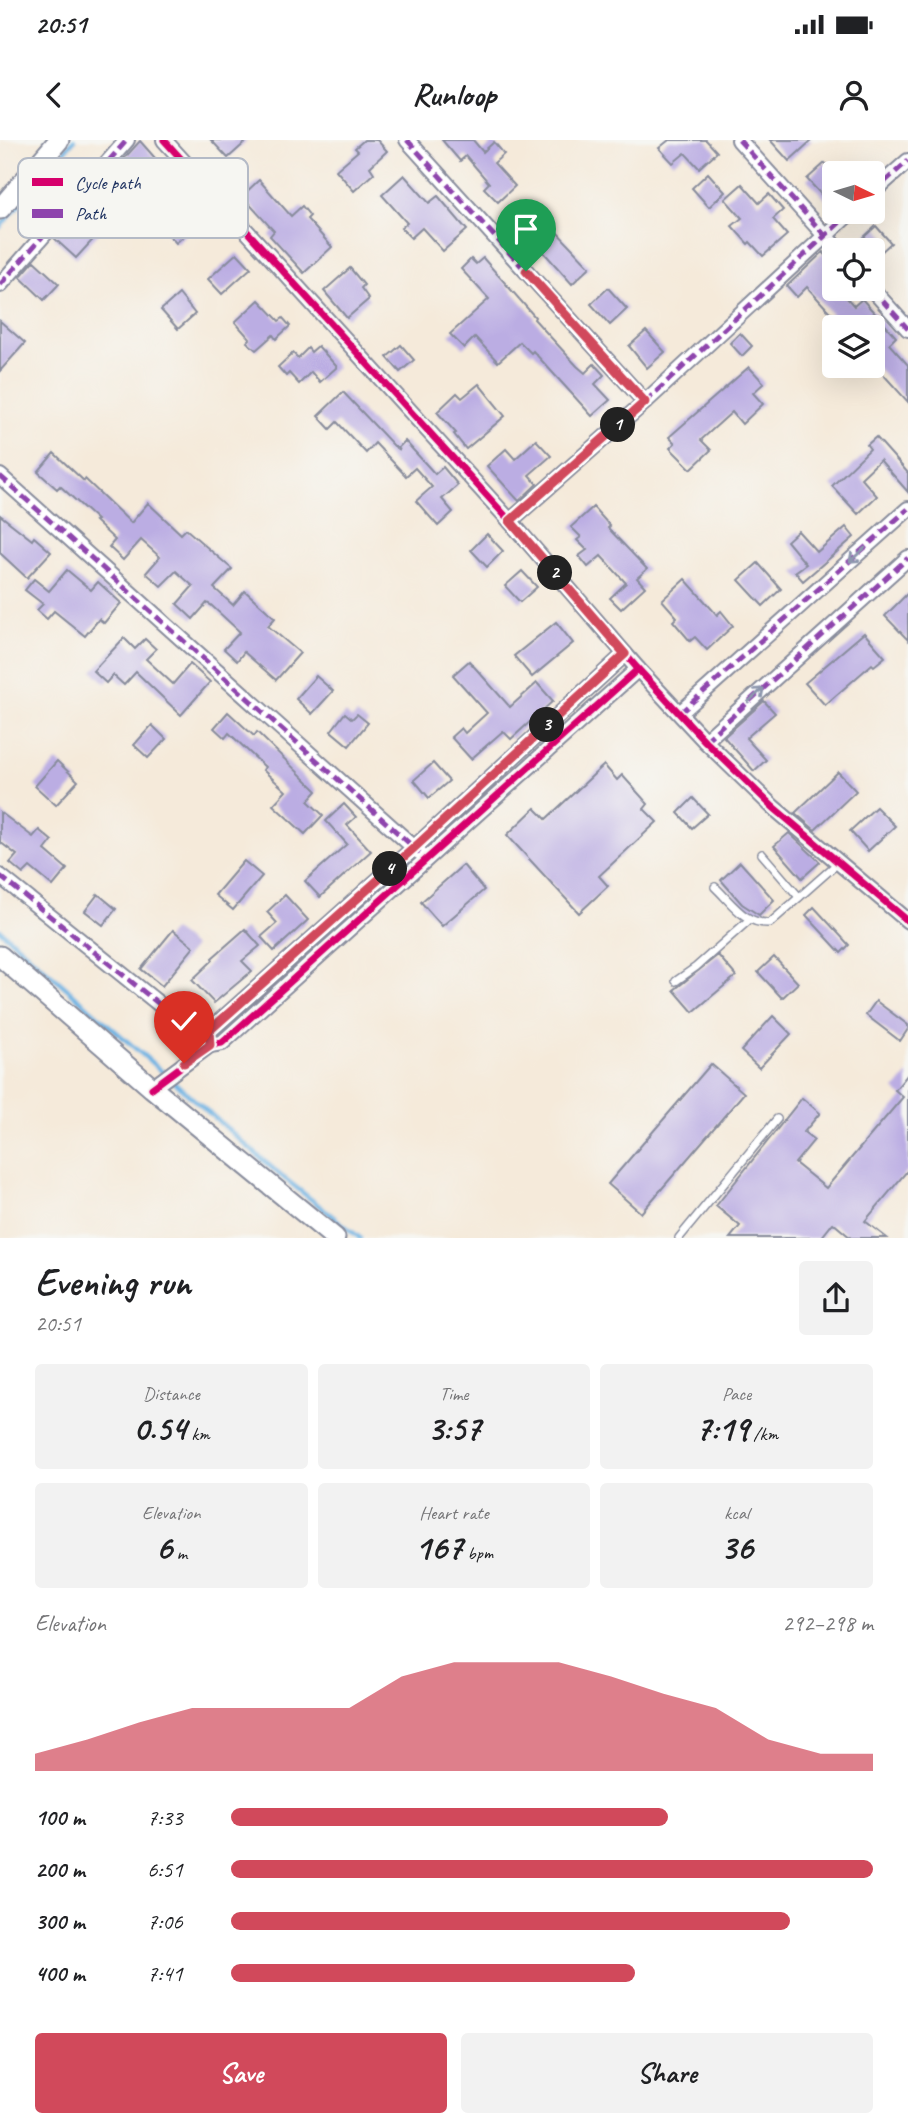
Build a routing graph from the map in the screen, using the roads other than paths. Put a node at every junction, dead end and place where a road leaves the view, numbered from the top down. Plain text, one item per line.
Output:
1 (47, 140) edge
2 (60, 140) edge
3 (127, 140) edge
4 (164, 140) edge
5 (407, 140) edge
6 (739, 140) edge
7 (31, 158) edge
8 (44, 158) edge
9 (111, 158) edge
10 (180, 158) edge
11 (908, 160) edge
12 (18, 173) edge
13 (886, 180) edge
14 (18, 188) edge
15 (0, 194) edge
16 (0, 209) edge
17 (837, 224) edge
18 (248, 232) edge
19 (825, 235) junction
20 (41, 238) edge
21 (828, 238) edge
22 (0, 285) edge
23 (883, 301) edge
24 (908, 329) edge
25 (645, 402) junction
26 (0, 476) edge
27 (908, 509) edge
28 (510, 521) junction
29 (908, 558) edge
30 (625, 654) junction
31 (638, 669) junction
32 (680, 713) junction
33 (705, 741) junction
34 (415, 847) junction
35 (762, 854) dead end
36 (426, 861) junction
37 (839, 862) junction
38 (0, 876) edge
39 (715, 887) dead end
40 (799, 897) junction
41 (749, 920) junction
42 (908, 921) edge
43 (0, 957) edge
44 (676, 982) dead end
45 (210, 1045) junction
46 (152, 1088) junction
47 (777, 1119) dead end
48 (335, 1238) edge
49 (679, 1238) edge

1 - 7 main road
2 - 8 main road
3 - 9 street
4 - 10 street
5 - 25 street
6 - 19 street
11 - 13 street
12 - 15 main road
14 - 16 main road
17 - 19 street
18 - 28 street
19 - 21 street
19 - 25 street
20 - 22 street
23 - 24 street
25 - 28 street
26 - 34 street
27 -> 32 street
28 - 30 street
33 -> 29 street
30 - 31 street
30 - 34 street
31 - 32 street
31 - 36 street
32 - 33 street
33 - 37 street
34 - 36 street
34 - 45 street
35 - 40 lane
36 - 45 street
37 - 40 lane
37 - 42 street
38 - 45 street
39 - 41 lane
40 - 41 lane
41 - 44 lane
43 - 46 main road
45 - 46 street
46 - 48 main road
47 - 49 lane

